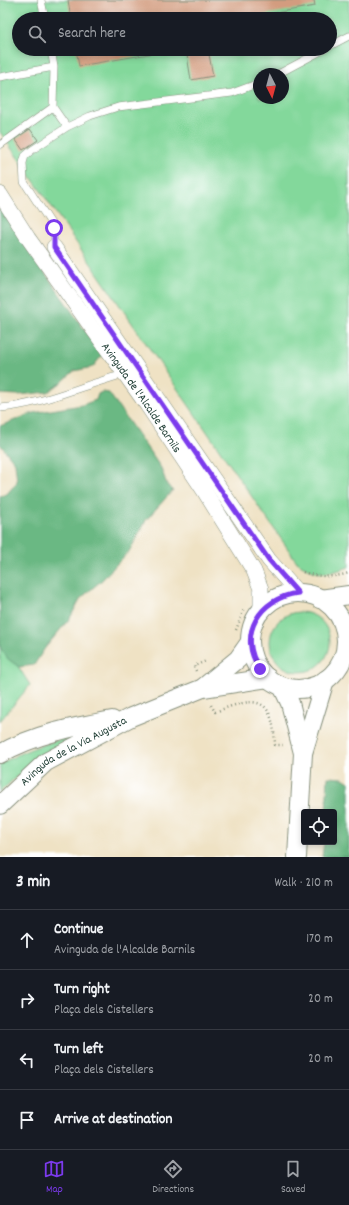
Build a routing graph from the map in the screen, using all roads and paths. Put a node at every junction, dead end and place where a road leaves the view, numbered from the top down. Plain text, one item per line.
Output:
1 (41, 0) edge
2 (44, 12) edge
3 (349, 36) edge
4 (337, 42) edge
5 (52, 56) edge
6 (312, 56) edge
7 (54, 67) junction
8 (289, 68) edge
9 (0, 77) edge
10 (253, 85) edge
11 (53, 107) junction
12 (67, 126) junction
13 (0, 145) edge
14 (0, 194) edge
15 (54, 247) joint
16 (125, 374) junction
17 (0, 408) edge
18 (296, 570) dead end
19 (349, 573) edge
20 (298, 593) junction
21 (349, 595) edge
22 (320, 598) junction
23 (254, 607) junction
24 (236, 631) dead end
25 (348, 640) edge
26 (250, 642) junction
27 (207, 660) dead end
28 (194, 666) dead end
29 (325, 680) junction
30 (275, 682) junction
31 (203, 688) junction
32 (131, 717) junction
33 (296, 749) junction
34 (0, 754) edge
35 (0, 805) edge
36 (297, 857) edge

1 - 2 lane
3 - 4 lane
5 - 7 lane
6 - 8 lane
7 - 9 lane
7 - 11 lane
10 - 12 lane
11 - 12 lane
11 - 13 lane
12 - 15 lane
14 - 16 street, Avinguda de l'Alcalde Barnils
15 - 20 street, Avinguda de l'Alcalde Barnils
16 - 17 lane
16 - 23 street, Avinguda de l'Alcalde Barnils
18 - 19 path
20 - 22 street
20 - 23 street
21 - 22 street
22 - 25 street
23 - 24 path
23 - 26 street
25 - 29 street
26 - 30 street
26 - 31 street, Avinguda de la Via Augusta
27 - 28 path
29 - 30 street
29 - 33 street
30 - 31 street, Avinguda de la Via Augusta
30 - 33 street
31 - 32 street, Avinguda de la Via Augusta
31 - 33 path
32 - 34 street, Avinguda de la Via Augusta
32 - 35 street, Avinguda de la Via Augusta
33 - 36 street

